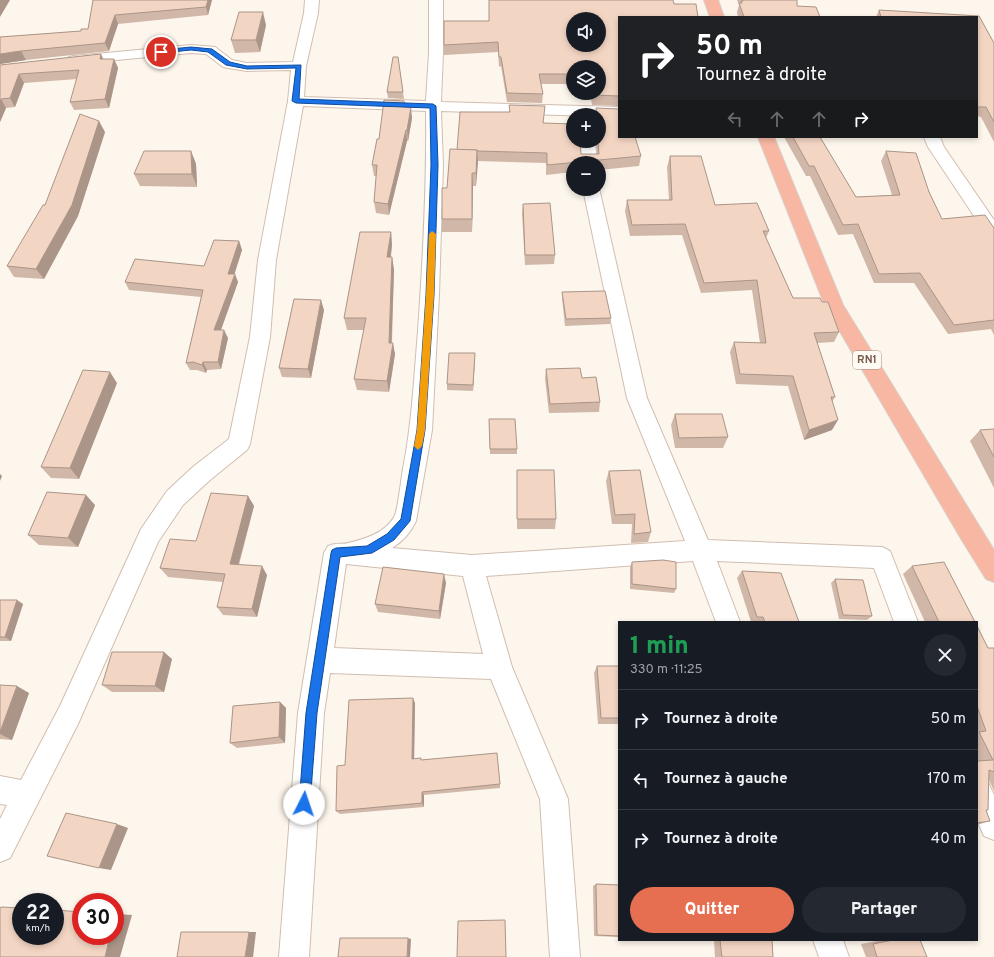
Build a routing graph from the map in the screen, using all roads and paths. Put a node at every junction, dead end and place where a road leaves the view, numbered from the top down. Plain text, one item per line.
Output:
1 (312, 0) edge
2 (436, 0) edge
3 (711, 0) edge
4 (717, 16) edge
5 (57, 62) edge
6 (299, 66) junction
7 (296, 101) junction
8 (433, 106) junction
9 (566, 112) edge
10 (606, 112) edge
11 (618, 112) edge
12 (766, 138) edge
13 (932, 138) edge
14 (593, 196) edge
15 (994, 233) edge
16 (701, 550) junction
17 (336, 553) junction
18 (472, 566) junction
19 (994, 570) edge
20 (728, 621) edge
21 (906, 621) edge
22 (319, 660) junction
23 (499, 667) junction
24 (0, 790) edge
25 (978, 792) edge
26 (28, 795) junction
27 (994, 826) edge
28 (0, 848) edge
29 (828, 941) edge
30 (294, 957) edge
31 (565, 957) edge
32 (834, 957) edge

1 - 6 street
2 - 8 street
3 - 4 highway
5 - 6 street
6 - 7 street
7 - 8 street
7 - 26 street
8 - 9 street
8 - 17 street
10 - 11 street
12 - 19 highway, RN1
13 - 15 street
14 - 16 street
16 - 18 street
16 - 20 street
16 - 21 street
17 - 18 street
17 - 22 street
18 - 23 street
22 - 23 street
22 - 30 street
23 - 31 street
24 - 26 street
25 - 27 street
26 - 28 street
29 - 32 street

